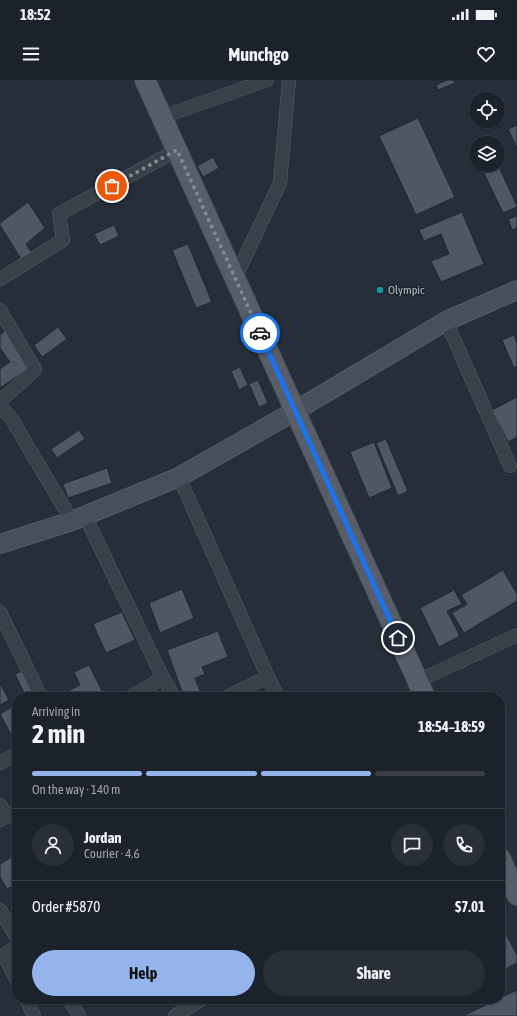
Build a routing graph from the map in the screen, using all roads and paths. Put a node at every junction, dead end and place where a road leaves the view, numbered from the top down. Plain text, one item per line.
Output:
1 (145, 80) edge
2 (266, 80) edge
3 (289, 80) edge
4 (162, 117) junction
5 (177, 150) junction
6 (235, 278) junction
7 (0, 279) edge
8 (517, 290) edge
9 (0, 310) edge
10 (446, 321) junction
11 (0, 401) edge
12 (0, 406) edge
13 (295, 411) junction
14 (510, 466) dead end
15 (179, 477) junction
16 (78, 519) junction
17 (0, 544) edge
18 (0, 612) edge
19 (517, 635) edge
20 (268, 677) junction
21 (163, 678) junction
22 (422, 689) edge
23 (39, 692) edge
24 (139, 692) edge
25 (171, 692) edge
26 (237, 692) edge
27 (276, 692) edge
28 (12, 757) edge
29 (0, 763) edge
30 (0, 805) edge
31 (8, 816) edge
32 (505, 869) edge
33 (517, 895) edge
34 (0, 910) edge
35 (12, 921) edge
36 (12, 950) edge
37 (2, 956) edge
38 (12, 973) edge
39 (29, 1004) edge
40 (72, 1004) edge
41 (192, 1004) edge
42 (34, 1016) edge
43 (79, 1016) edge
44 (175, 1016) edge

1 - 4 main road
2 - 4 street
3 - 6 street
4 - 5 main road
5 - 6 main road
5 - 7 street
6 - 13 main road
8 - 10 street
9 - 11 street
10 - 13 street
10 - 14 street
12 - 16 street
13 - 15 street
13 - 22 main road
15 - 16 street
15 - 20 street
16 - 17 street
16 - 21 street
18 - 23 street
19 - 22 street
20 - 26 street
20 - 27 street
21 - 24 street
21 - 25 street
28 - 29 street
30 - 31 street
32 - 33 main road
34 - 35 street
36 - 37 street
37 - 38 street
39 - 42 street
40 - 43 street
41 - 44 street

